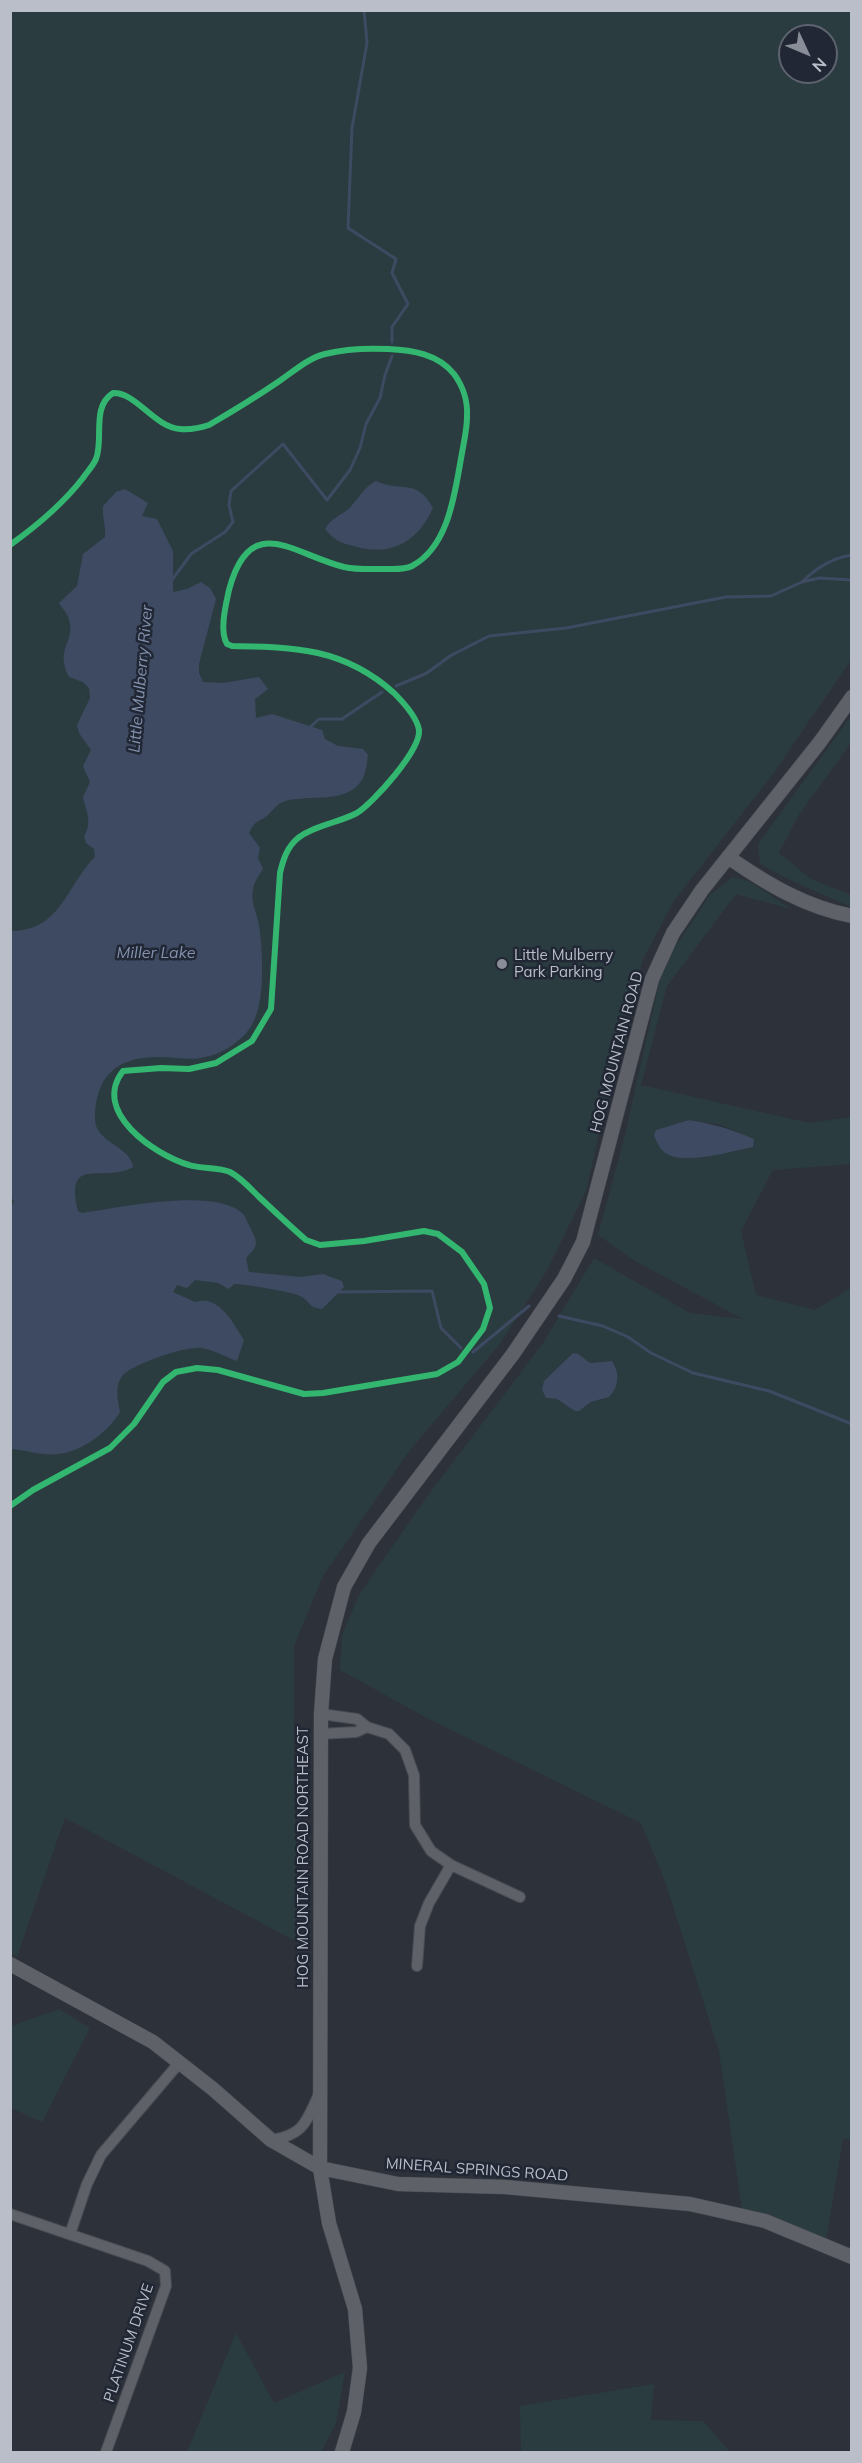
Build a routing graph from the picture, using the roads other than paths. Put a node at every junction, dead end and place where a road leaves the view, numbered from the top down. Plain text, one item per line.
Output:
1 (852, 697) edge
2 (728, 857) junction
3 (852, 916) edge
4 (537, 1320) joint
5 (321, 1714) junction
6 (367, 1727) junction
7 (320, 1734) junction
8 (451, 1864) junction
9 (520, 1897) dead end
10 (10, 1964) edge
11 (417, 1966) dead end
12 (180, 2062) junction
13 (319, 2094) junction
14 (271, 2140) junction
15 (321, 2168) junction
16 (10, 2214) edge
17 (70, 2234) junction
18 (852, 2257) edge
19 (106, 2452) edge
20 (342, 2452) edge

1 - 2 street, HOG MOUNTAIN ROAD
2 - 3 street
2 - 4 street, HOG MOUNTAIN ROAD
4 - 5 street, HOG MOUNTAIN ROAD NORTHEAST
5 - 6 street
5 - 7 street, HOG MOUNTAIN ROAD NORTHEAST
6 - 7 street
6 - 8 street
7 - 13 street, HOG MOUNTAIN ROAD NORTHEAST
8 - 9 street
8 - 11 street
10 - 12 street, MINERAL SPRINGS ROAD
12 - 14 street, MINERAL SPRINGS ROAD
12 - 17 street
13 - 14 street
13 - 15 street, HOG MOUNTAIN ROAD NORTHEAST
14 - 15 street, MINERAL SPRINGS ROAD
15 - 18 street, MINERAL SPRINGS ROAD
15 - 20 street, HOG MOUNTAIN ROAD NORTHEAST
16 - 17 street
17 - 19 street, PLATINUM DRIVE

